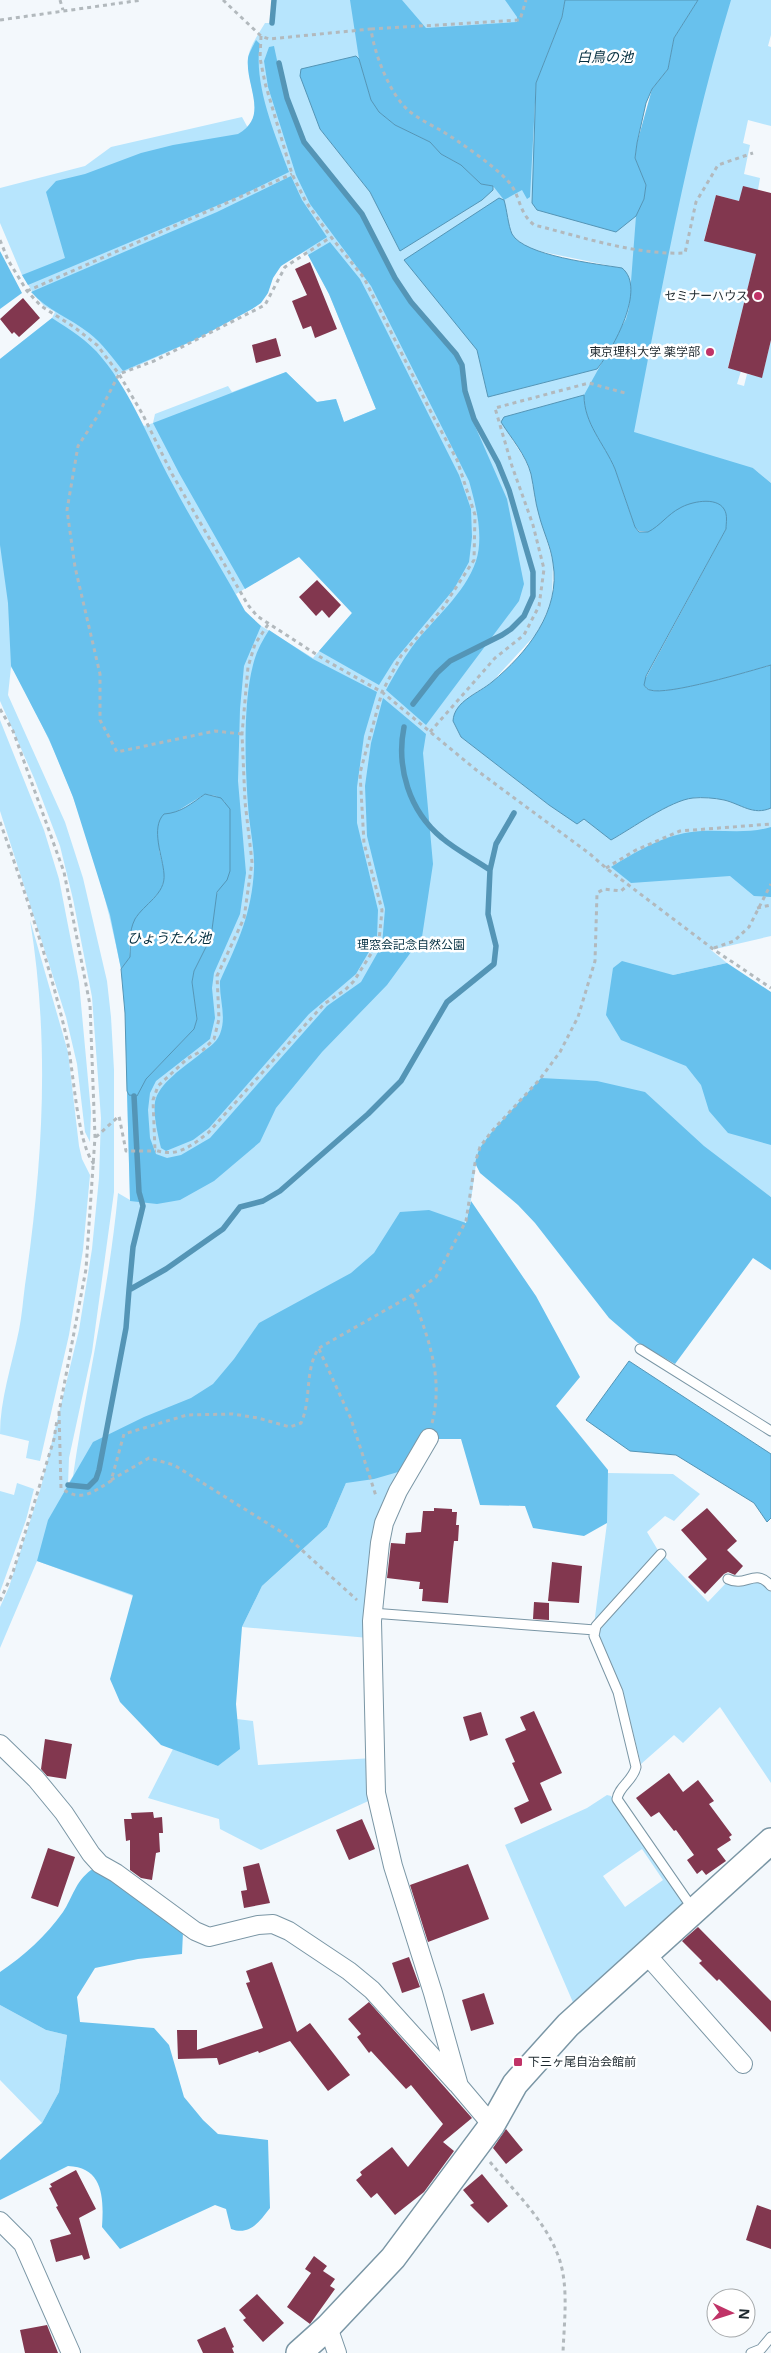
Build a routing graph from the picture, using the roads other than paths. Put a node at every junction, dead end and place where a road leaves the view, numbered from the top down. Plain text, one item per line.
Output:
1 (640, 1349) dead end
2 (771, 1431) edge
3 (429, 1438) road end
4 (661, 1554) dead end
5 (728, 1579) dead end
6 (771, 1586) edge
7 (372, 1613) junction
8 (595, 1630) junction
9 (0, 1744) edge
10 (771, 1841) edge
11 (694, 1911) junction
12 (646, 1954) junction
13 (743, 2064) dead end
14 (459, 2086) junction
15 (492, 2126) junction
16 (0, 2221) edge
17 (328, 2327) junction
18 (771, 2336) edge
19 (71, 2353) edge
20 (299, 2353) edge
21 (337, 2353) edge
22 (751, 2353) edge

1 - 2 lane
3 - 7 street
4 - 8 lane
5 - 6 lane
7 - 8 lane
7 - 14 street
8 - 11 lane
9 - 14 street
10 - 11 street
11 - 12 street
12 - 13 street
12 - 15 street
14 - 15 street
15 - 17 street
16 - 19 street
17 - 20 street
17 - 21 street
18 - 22 lane

